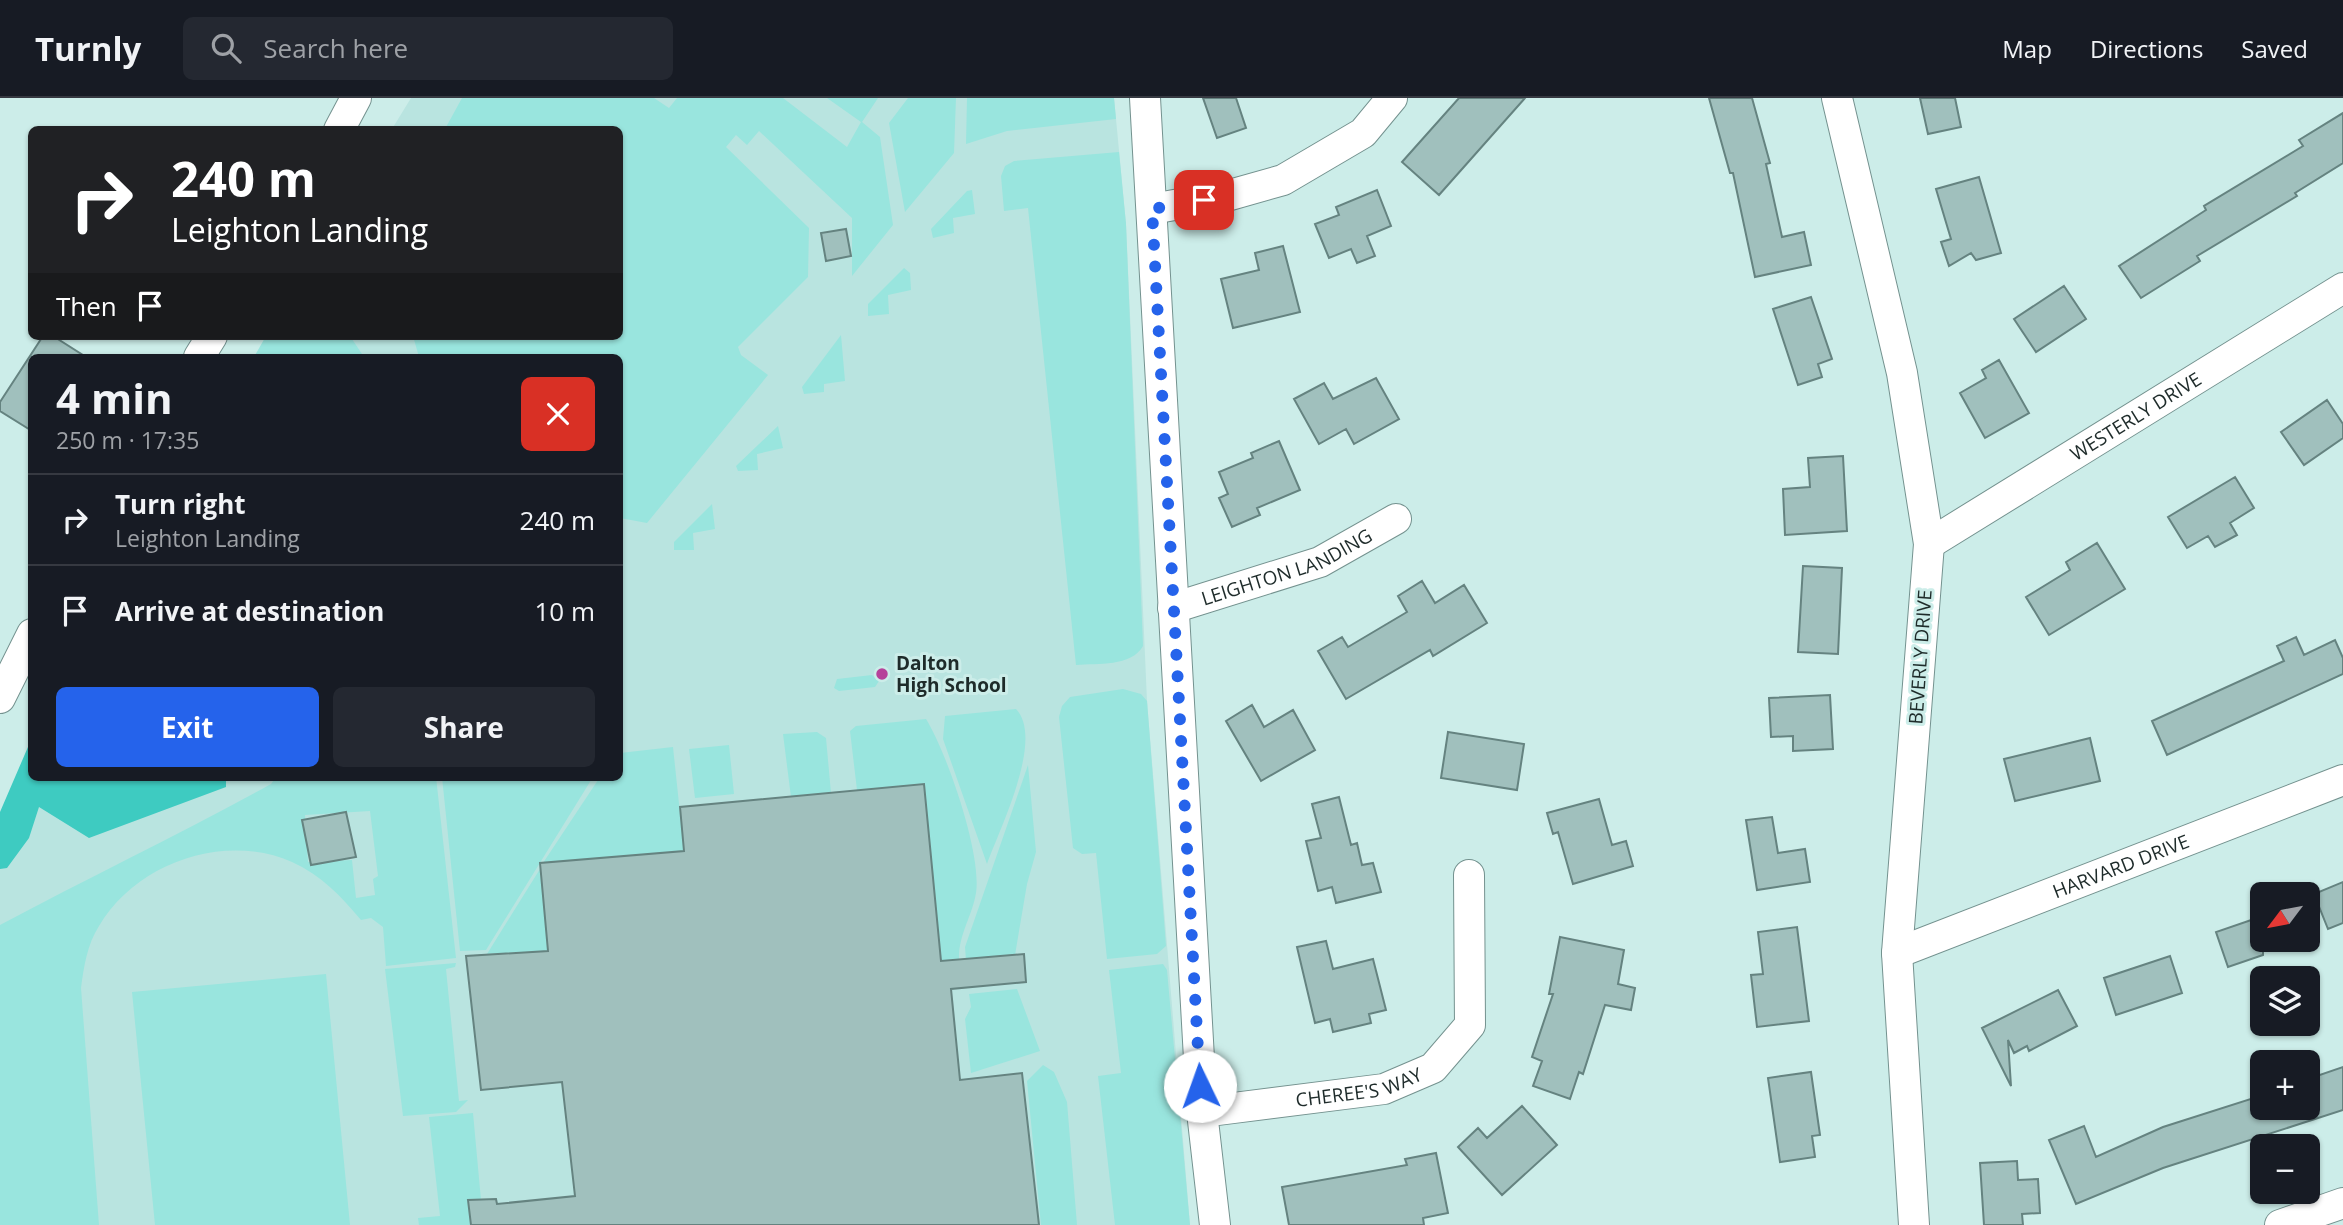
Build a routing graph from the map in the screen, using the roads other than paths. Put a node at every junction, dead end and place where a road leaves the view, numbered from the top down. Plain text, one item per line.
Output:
1 (356, 98) edge
2 (1145, 98) edge
3 (1392, 98) edge
4 (1837, 98) edge
5 (341, 126) edge
6 (1152, 209) junction
7 (2343, 288) edge
8 (1396, 519) dead end
9 (1929, 544) junction
10 (1173, 608) junction
11 (28, 642) edge
12 (0, 698) edge
13 (2343, 780) edge
14 (1469, 875) dead end
15 (1897, 953) junction
16 (1202, 1112) junction
17 (2343, 1203) edge
18 (2310, 1220) edge
19 (1215, 1225) edge
20 (1914, 1225) edge
21 (2280, 1225) edge

1 - 5 street
2 - 6 street
3 - 6 street
4 - 9 street, BEVERLY DRIVE
6 - 10 street
7 - 9 street, WESTERLY DRIVE
8 - 10 street, LEIGHTON LANDING
9 - 15 street, BEVERLY DRIVE
10 - 16 street
11 - 12 street
13 - 15 street, HARVARD DRIVE
14 - 16 street, CHEREE'S WAY
15 - 20 street, BEVERLY DRIVE
16 - 19 street
17 - 18 street
18 - 21 street

